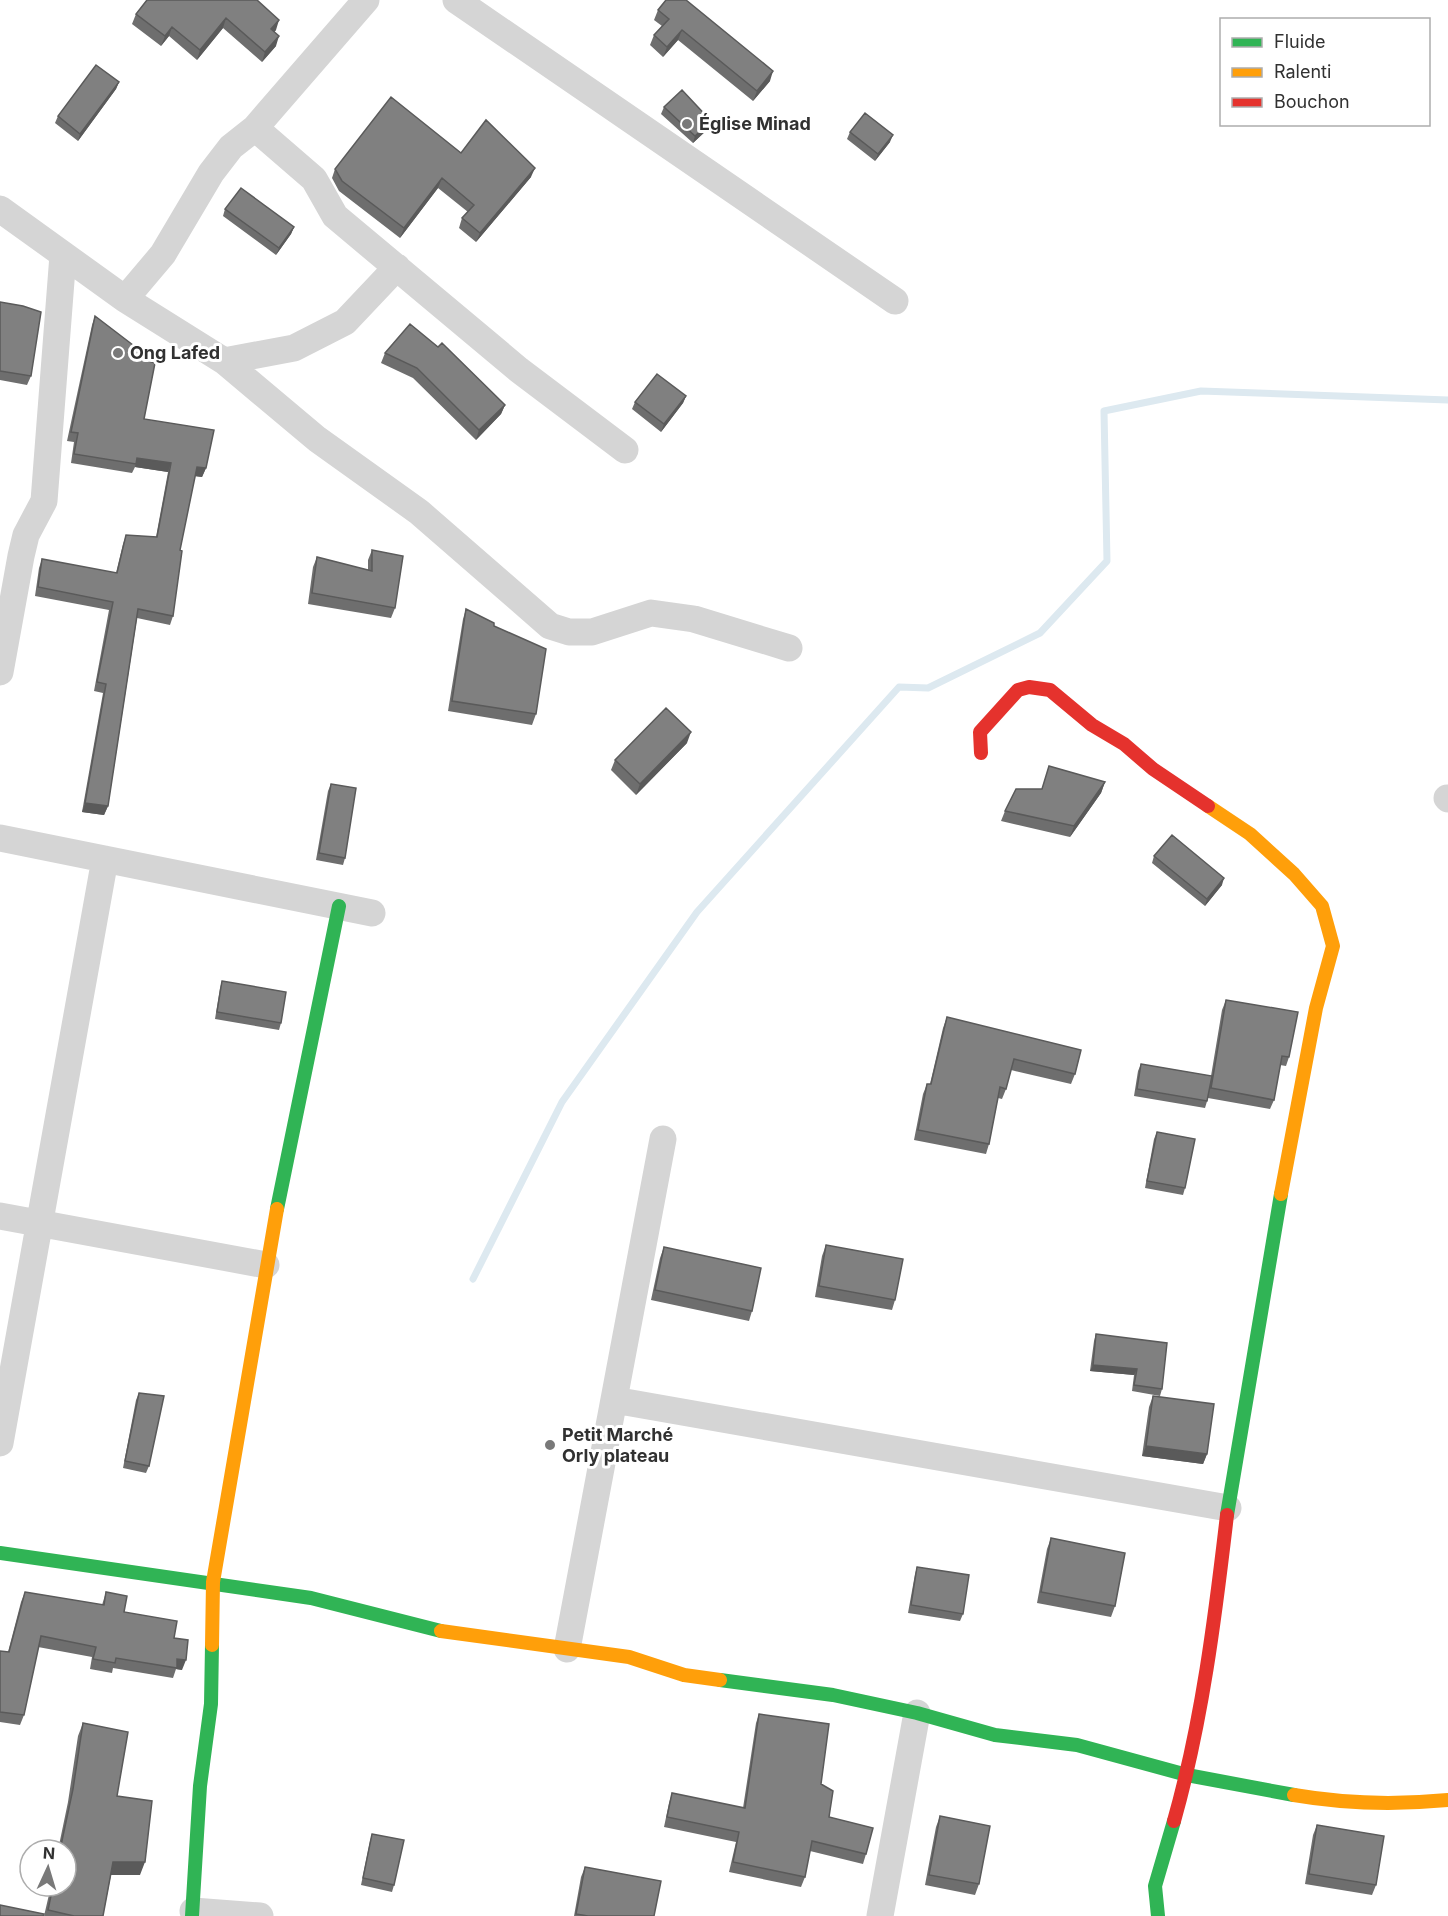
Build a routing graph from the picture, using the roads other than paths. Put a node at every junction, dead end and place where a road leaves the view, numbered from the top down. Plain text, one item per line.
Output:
1 (366, 0) edge
2 (456, 0) edge
3 (255, 128) junction
4 (0, 208) edge
5 (63, 255) junction
6 (397, 267) junction
7 (125, 299) junction
8 (896, 301) dead end
9 (224, 361) junction
10 (626, 450) dead end
11 (789, 648) dead end
12 (0, 672) edge
13 (981, 753) dead end
14 (0, 838) edge
15 (105, 859) junction
16 (339, 906) junction
17 (372, 912) dead end
18 (663, 1139) dead end
19 (0, 1216) edge
20 (39, 1223) junction
21 (266, 1265) junction
22 (614, 1400) junction
23 (0, 1443) edge
24 (1228, 1508) junction
25 (0, 1553) edge
26 (213, 1582) junction
27 (567, 1649) junction
28 (917, 1713) junction
29 (1187, 1775) junction
30 (1447, 1797) edge
31 (193, 1913) edge
32 (260, 1916) edge
33 (879, 1916) edge
34 (1158, 1916) edge

1 - 3 street
2 - 8 street
3 - 6 street
3 - 7 street
4 - 5 street
5 - 7 street
5 - 12 street
6 - 9 street
6 - 10 street
7 - 9 street
9 - 11 street
13 - 24 street
14 - 15 street
15 - 16 street
15 - 20 street
16 - 17 street
16 - 21 street
18 - 22 street
19 - 20 street
20 - 21 street
20 - 23 street
21 - 26 street
22 - 24 street
22 - 27 street
24 - 29 street
25 - 26 street
26 - 27 street
26 - 31 street
27 - 28 street
28 - 29 street
28 - 33 street
29 - 30 street
29 - 34 street
31 - 32 street

